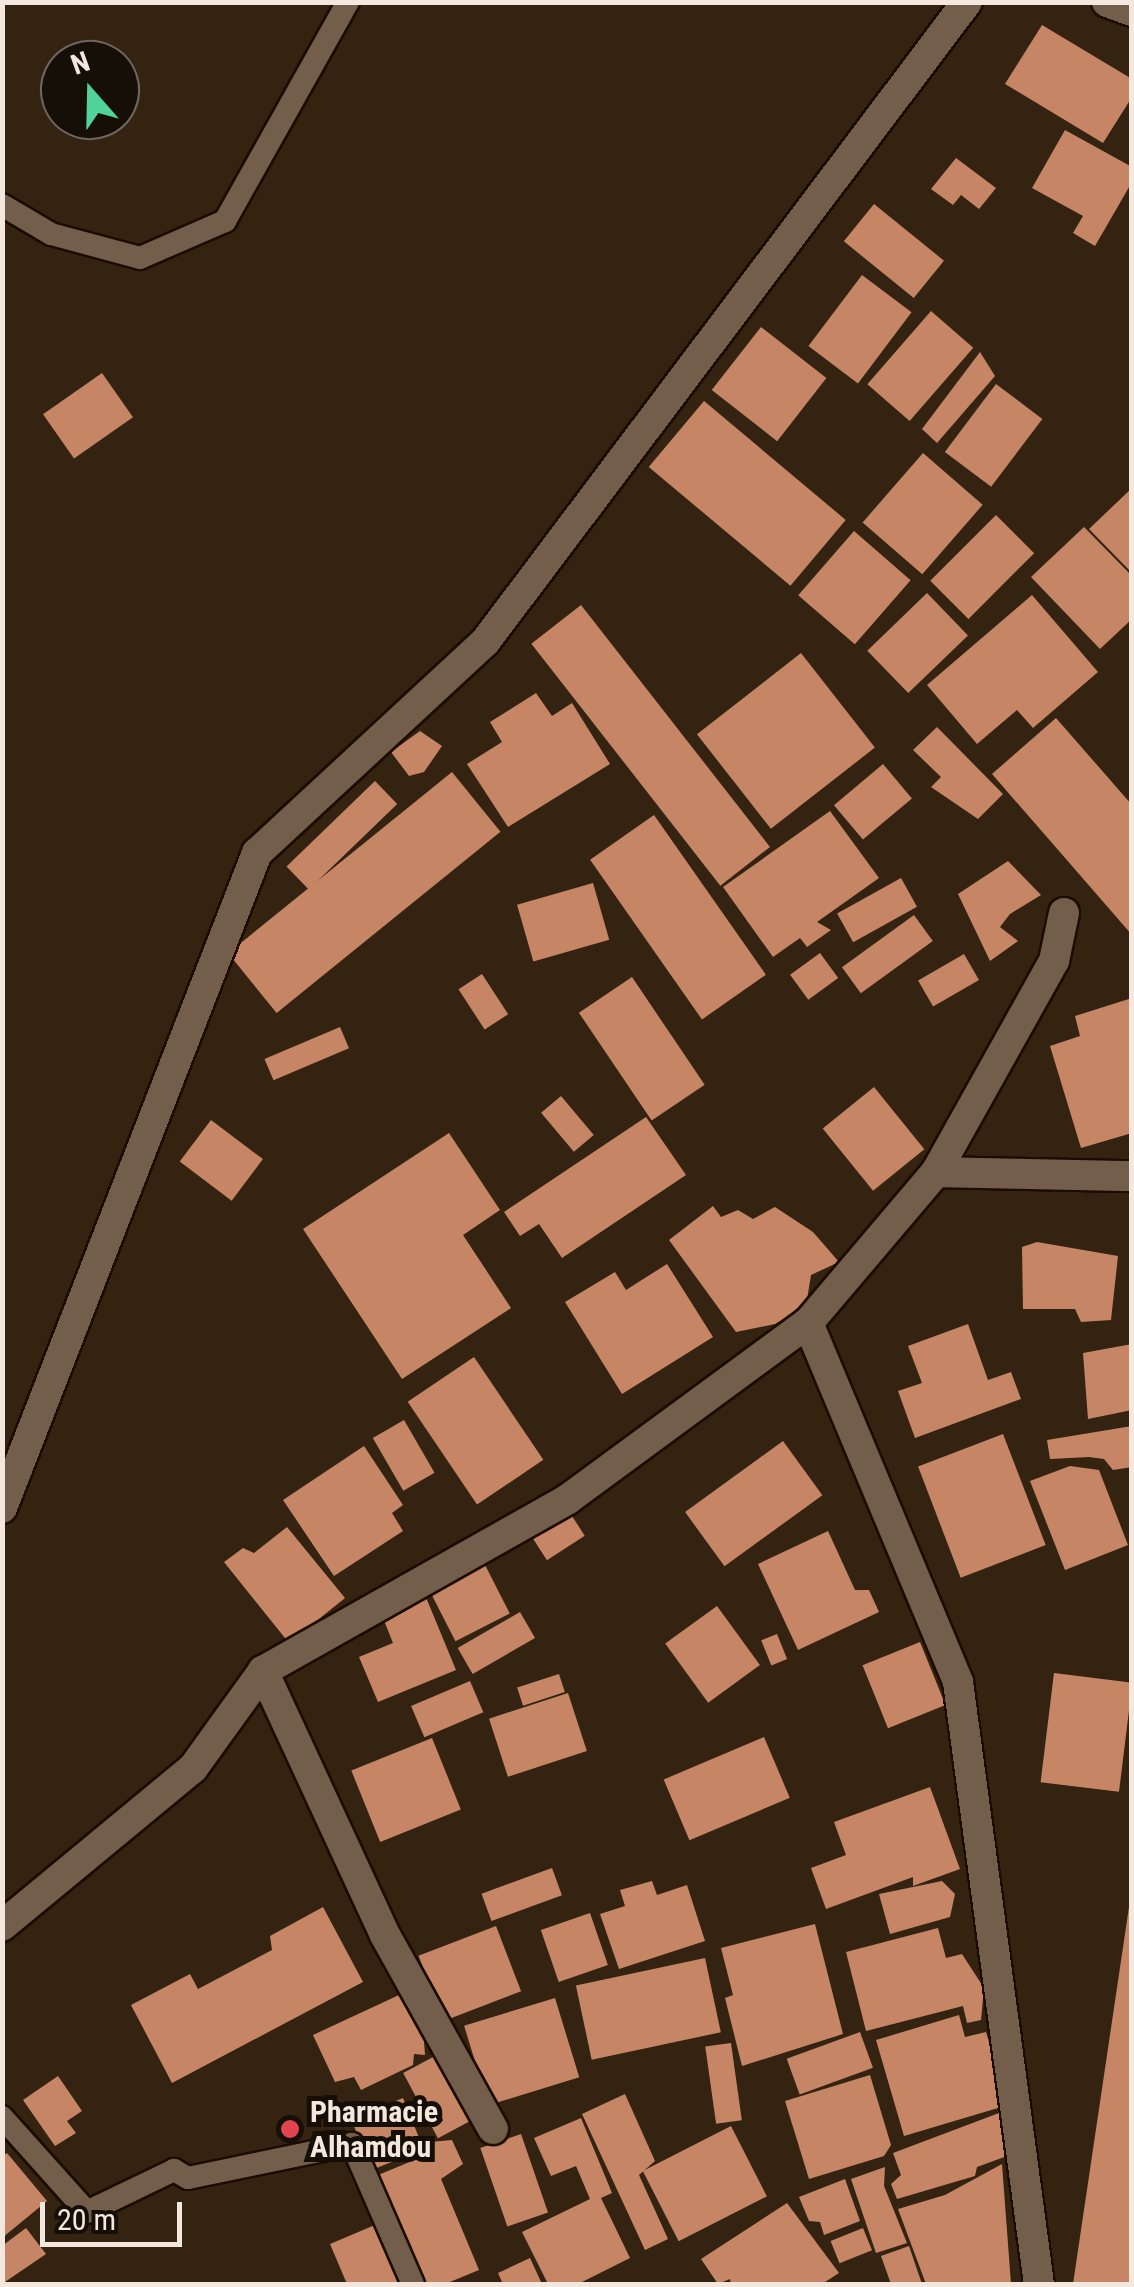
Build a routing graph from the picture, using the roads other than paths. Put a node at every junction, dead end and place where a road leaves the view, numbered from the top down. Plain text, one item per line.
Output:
1 (348, 2) edge
2 (967, 2) edge
3 (1107, 2) edge
4 (1132, 11) edge
5 (2, 205) edge
6 (1064, 913) dead end
7 (936, 1172) junction
8 (1132, 1176) edge
9 (808, 1323) junction
10 (2, 1508) edge
11 (263, 1671) junction
12 (2, 1926) edge
13 (2, 2117) edge
14 (493, 2129) dead end
15 (413, 2284) edge
16 (1039, 2284) edge

1 - 5 lane
2 - 10 street
3 - 4 street
6 - 7 street
7 - 8 street
7 - 9 street
9 - 11 street
9 - 16 street
11 - 12 street
11 - 14 street
13 - 15 lane

